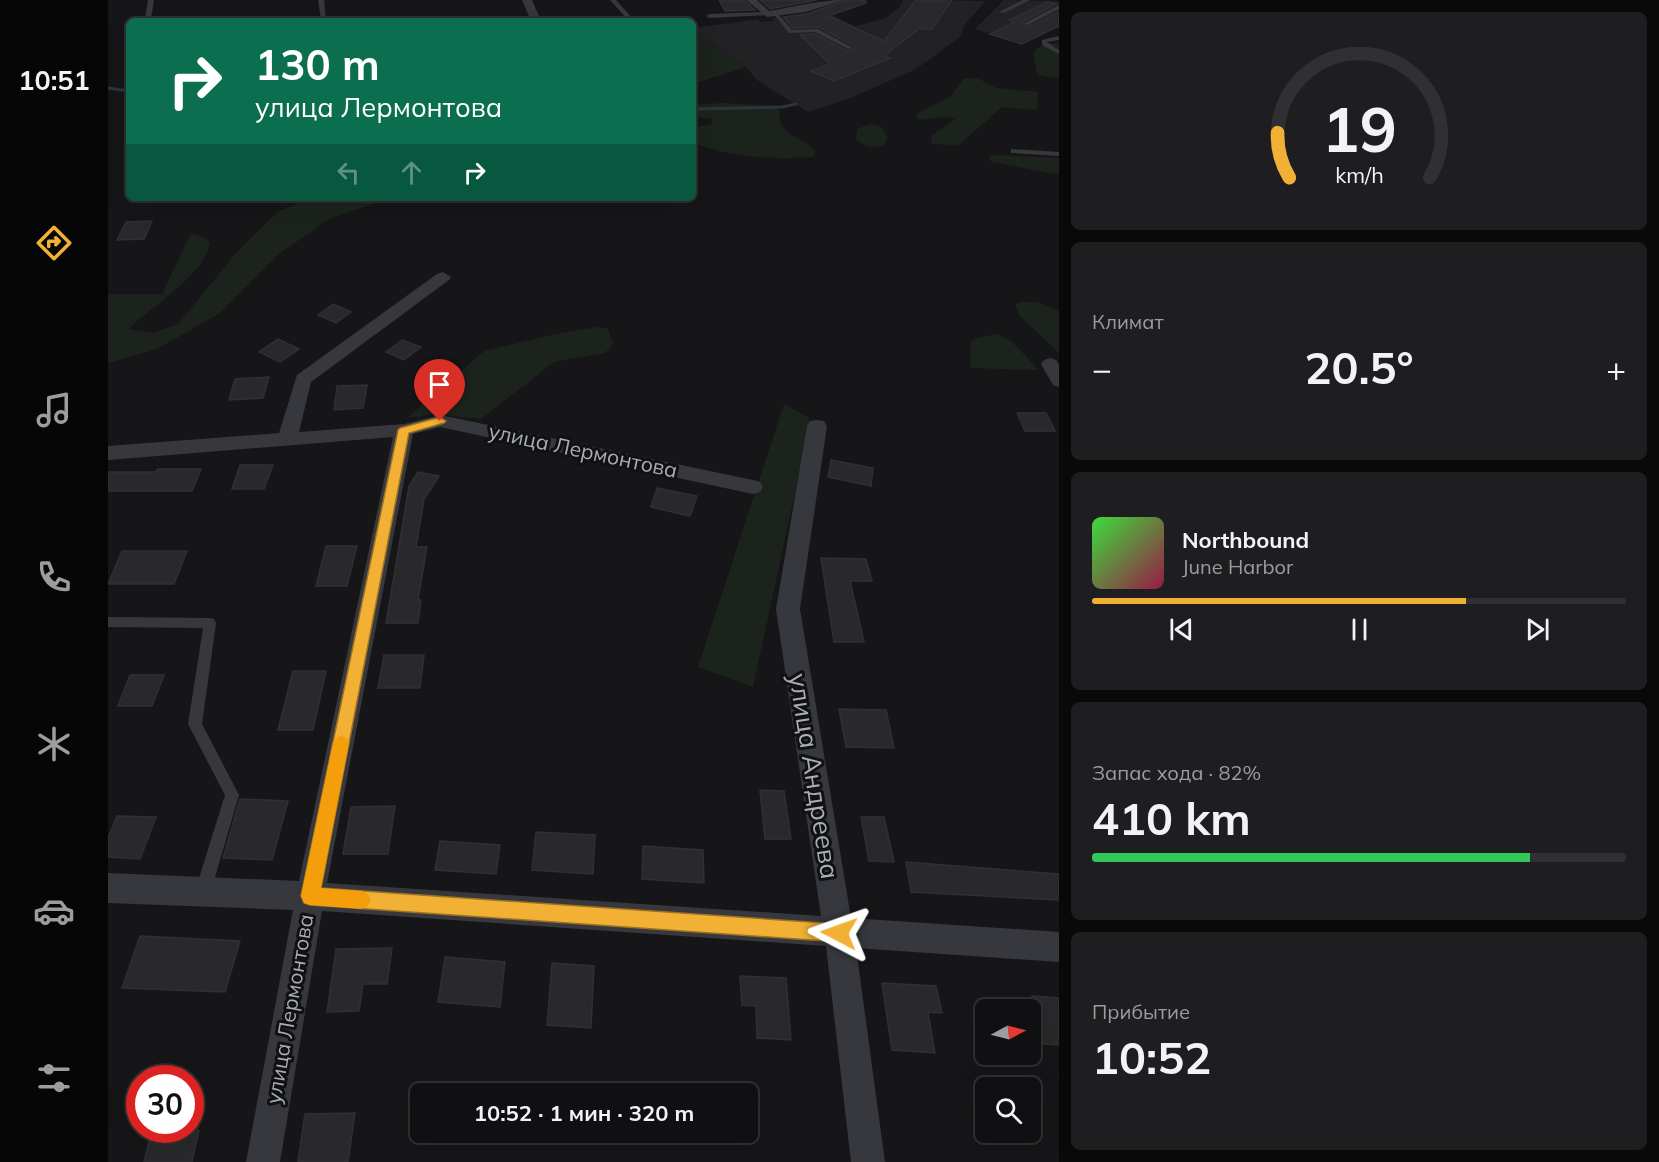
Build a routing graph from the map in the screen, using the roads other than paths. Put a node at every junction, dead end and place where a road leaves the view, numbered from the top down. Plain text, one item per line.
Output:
1 (151, 0) edge
2 (321, 0) edge
3 (526, 0) edge
4 (614, 0) edge
5 (751, 0) edge
6 (838, 0) edge
7 (1026, 0) edge
8 (1059, 7) edge
9 (1002, 12) dead end
10 (771, 14) junction
11 (710, 16) dead end
12 (148, 18) edge
13 (324, 18) edge
14 (535, 18) edge
15 (629, 18) edge
16 (1026, 24) dead end
17 (1059, 38) edge
18 (850, 48) dead end
19 (1059, 52) edge
20 (1014, 151) dead end
21 (1059, 154) edge
22 (443, 277) dead end
23 (1050, 364) dead end
24 (1059, 381) edge
25 (818, 426) dead end
26 (404, 430) junction
27 (287, 439) junction
28 (108, 453) edge
29 (753, 487) dead end
30 (108, 622) edge
31 (108, 888) edge
32 (202, 892) junction
33 (310, 896) junction
34 (839, 933) junction
35 (1059, 947) edge
36 (263, 1162) edge
37 (868, 1162) edge

1 - 12 lane
2 - 13 lane
3 - 14 street
4 - 15 lane
5 - 10 street
6 - 10 street
7 - 9 lane
8 - 16 lane
10 - 11 lane
10 - 18 lane
17 - 19 lane
20 - 21 lane
22 - 27 street
23 - 24 street
25 - 34 street, улица Андреева
26 - 27 street
26 - 29 street, улица Лермонтова
26 - 33 street, улица Лермонтова
27 - 28 street
30 - 32 lane
31 - 32 street
32 - 33 street
33 - 34 street
33 - 36 street, улица Лермонтова
34 - 35 street
34 - 37 street, улица Андреева

